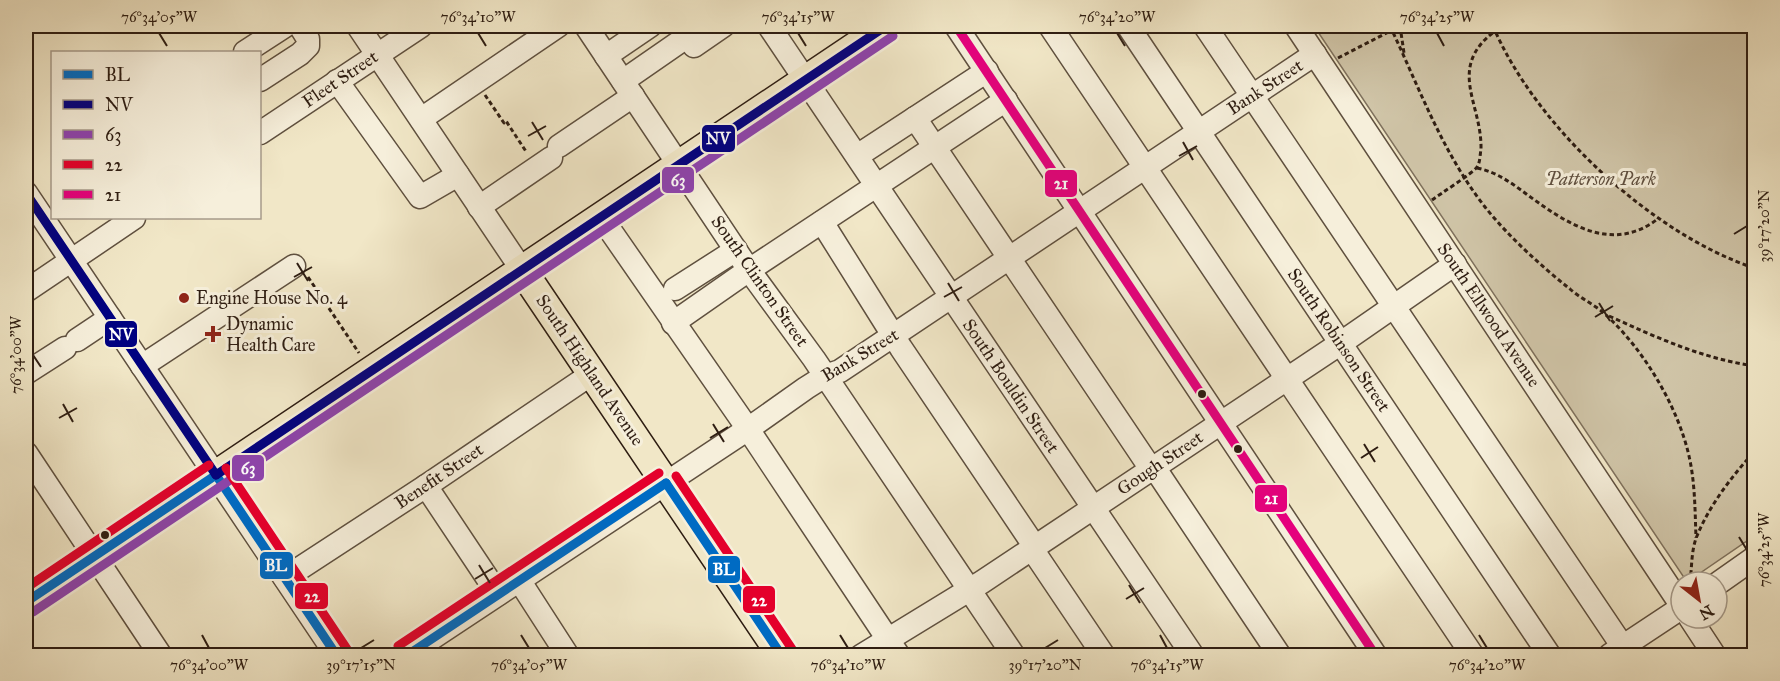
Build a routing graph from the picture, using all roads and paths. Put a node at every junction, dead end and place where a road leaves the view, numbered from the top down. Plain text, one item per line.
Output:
1 (285, 26) edge
2 (300, 26) edge
3 (358, 26) edge
4 (421, 26) edge
5 (558, 26) edge
6 (586, 26) edge
7 (650, 26) edge
8 (723, 26) edge
9 (770, 26) edge
10 (886, 26) edge
11 (956, 26) edge
12 (1050, 26) edge
13 (1128, 26) edge
14 (1205, 26) edge
15 (1296, 26) edge
16 (1390, 26) edge
17 (1400, 26) edge
18 (1493, 26) edge
19 (1392, 30) junction
20 (1495, 30) junction
21 (684, 31) edge
22 (247, 51) edge
23 (377, 54) junction
24 (606, 56) junction
25 (1405, 57) junction
26 (1324, 58) junction
27 (987, 71) junction
28 (261, 79) edge
29 (806, 80) junction
30 (337, 81) junction
31 (476, 81) junction
32 (628, 88) junction
33 (1252, 96) junction
34 (1006, 100) junction
35 (915, 118) junction
36 (421, 119) junction
37 (1199, 131) junction
38 (261, 132) edge
39 (934, 147) junction
40 (857, 156) junction
41 (549, 158) junction
42 (679, 164) junction
43 (1144, 167) junction
44 (1477, 168) junction
45 (458, 174) junction
46 (1463, 177) junction
47 (877, 185) junction
48 (26, 193) edge
49 (1431, 201) dead end
50 (479, 207) junction
51 (1080, 209) junction
52 (601, 217) junction
53 (1659, 218) junction
54 (132, 219) edge
55 (822, 222) junction
56 (736, 250) junction
57 (1008, 258) junction
58 (71, 260) junction
59 (1455, 264) junction
60 (1755, 268) edge
61 (522, 270) junction
62 (749, 270) junction
63 (301, 271) joint
64 (675, 289) dead end
65 (26, 291) edge
66 (951, 296) junction
67 (1393, 306) junction
68 (1607, 315) junction
69 (110, 318) junction
70 (674, 322) junction
71 (893, 335) junction
72 (1341, 343) junction
73 (359, 353) dead end
74 (142, 366) junction
75 (1755, 366) edge
76 (26, 373) edge
77 (593, 373) junction
78 (825, 376) junction
79 (1287, 379) junction
80 (1221, 422) junction
81 (748, 429) junction
82 (1755, 452) edge
83 (26, 453) edge
84 (1152, 468) junction
85 (216, 475) junction
86 (666, 483) junction
87 (426, 486) junction
88 (1093, 508) junction
89 (1696, 537) junction
90 (1033, 548) junction
91 (93, 557) junction
92 (1755, 558) edge
93 (1691, 570) edge
94 (1729, 576) edge
95 (285, 578) junction
96 (519, 580) junction
97 (1669, 588) edge
98 (970, 590) junction
99 (498, 594) junction
100 (26, 602) edge
101 (1669, 614) edge
102 (1698, 630) edge
103 (893, 647) edge
104 (1616, 651) edge
105 (160, 656) edge
106 (337, 656) edge
107 (405, 656) edge
108 (568, 656) edge
109 (782, 656) edge
110 (861, 656) edge
111 (1014, 656) edge
112 (1104, 656) edge
113 (1193, 656) edge
114 (1280, 656) edge
115 (1376, 656) edge
116 (1473, 656) edge
117 (1550, 656) edge
118 (1715, 656) edge

1 - 22 street
2 - 28 street
3 - 23 street, South Highland Avenue
4 - 23 street, Fleet Street
5 - 31 street
6 - 24 street, South Clinton Street
7 - 24 street
8 - 21 street
9 - 29 street, South Bouldin Street
10 - 29 main road
11 - 27 street
12 - 43 street
13 - 37 street, South Robinson Street
14 - 33 street
15 - 26 street, South Ellwood Avenue
16 - 19 path
17 - 19 path
17 - 25 path
18 - 20 path
19 - 25 path
19 - 26 path
20 - 44 path
20 - 53 path
21 - 32 street
23 - 30 street, Fleet Street
23 - 36 street, South Highland Avenue
24 - 32 street, South Clinton Street
25 - 46 path
26 - 33 street, Bank Street
26 - 59 street, South Ellwood Avenue
27 - 34 street
27 - 35 street
29 - 40 street, South Bouldin Street
29 - 42 main road
30 - 38 street, Fleet Street
30 - 45 street
31 - 36 street
31 - 41 path
32 - 41 street
32 - 42 street, South Clinton Street
33 - 37 street, Bank Street
33 - 67 street
34 - 39 street
34 - 51 street
35 - 39 street
35 - 40 street
36 - 45 street, South Highland Avenue
37 - 43 street, Bank Street
37 - 72 street, South Robinson Street
39 - 47 street
39 - 57 street
40 - 47 street, South Bouldin Street
41 - 50 street
42 - 52 main road
42 - 56 street, South Clinton Street
43 - 51 street, Bank Street
43 - 79 street
44 - 46 path
44 - 53 path
45 - 50 street, South Highland Avenue
46 - 49 path
46 - 68 path
47 - 55 street
47 - 66 street, South Bouldin Street
48 - 58 street
50 - 61 street, South Highland Avenue
51 - 57 street, Bank Street
51 - 80 street
52 - 61 main road
52 - 70 street
53 - 60 path
54 - 58 street
55 - 62 street
55 - 71 street
56 - 62 street, South Clinton Street
56 - 64 street
57 - 66 street, Bank Street
57 - 84 street
58 - 65 street
58 - 69 street
59 - 67 street, Gough Street
59 - 97 street, South Ellwood Avenue
61 - 77 main road, South Highland Avenue
61 - 85 main road
62 - 70 street
62 - 78 street, South Clinton Street
63 - 73 path
63 - 74 street
66 - 71 street, Bank Street
66 - 88 street, South Bouldin Street
67 - 72 street, Gough Street
67 - 104 street
68 - 75 path
68 - 89 path
69 - 74 street
69 - 76 street
70 - 81 street
71 - 78 street, Bank Street
71 - 90 street
72 - 79 street, Gough Street
72 - 117 street, South Robinson Street
74 - 85 street
77 - 86 main road, South Highland Avenue
77 - 87 street, Benefit Street
78 - 81 street, Bank Street
78 - 98 street, South Clinton Street
79 - 80 street, Gough Street
79 - 116 street
80 - 84 street, Gough Street
80 - 115 street
81 - 86 street, Bank Street
81 - 103 street
82 - 89 path
83 - 91 street
84 - 88 street, Gough Street
84 - 114 street
85 - 91 main road
85 - 95 street
86 - 96 street, Bank Street
86 - 109 main road, South Highland Avenue
87 - 95 street, Benefit Street
87 - 99 street
88 - 90 street, Gough Street
88 - 113 street, South Bouldin Street
89 - 93 path
90 - 98 street, Gough Street
90 - 112 street
91 - 100 main road
91 - 105 street
92 - 94 street
95 - 106 street
96 - 99 street, Bank Street
96 - 108 street
98 - 103 street, Gough Street
98 - 111 street, South Clinton Street
99 - 107 street, Bank Street
101 - 104 street
102 - 118 street
103 - 110 street, Gough Street

